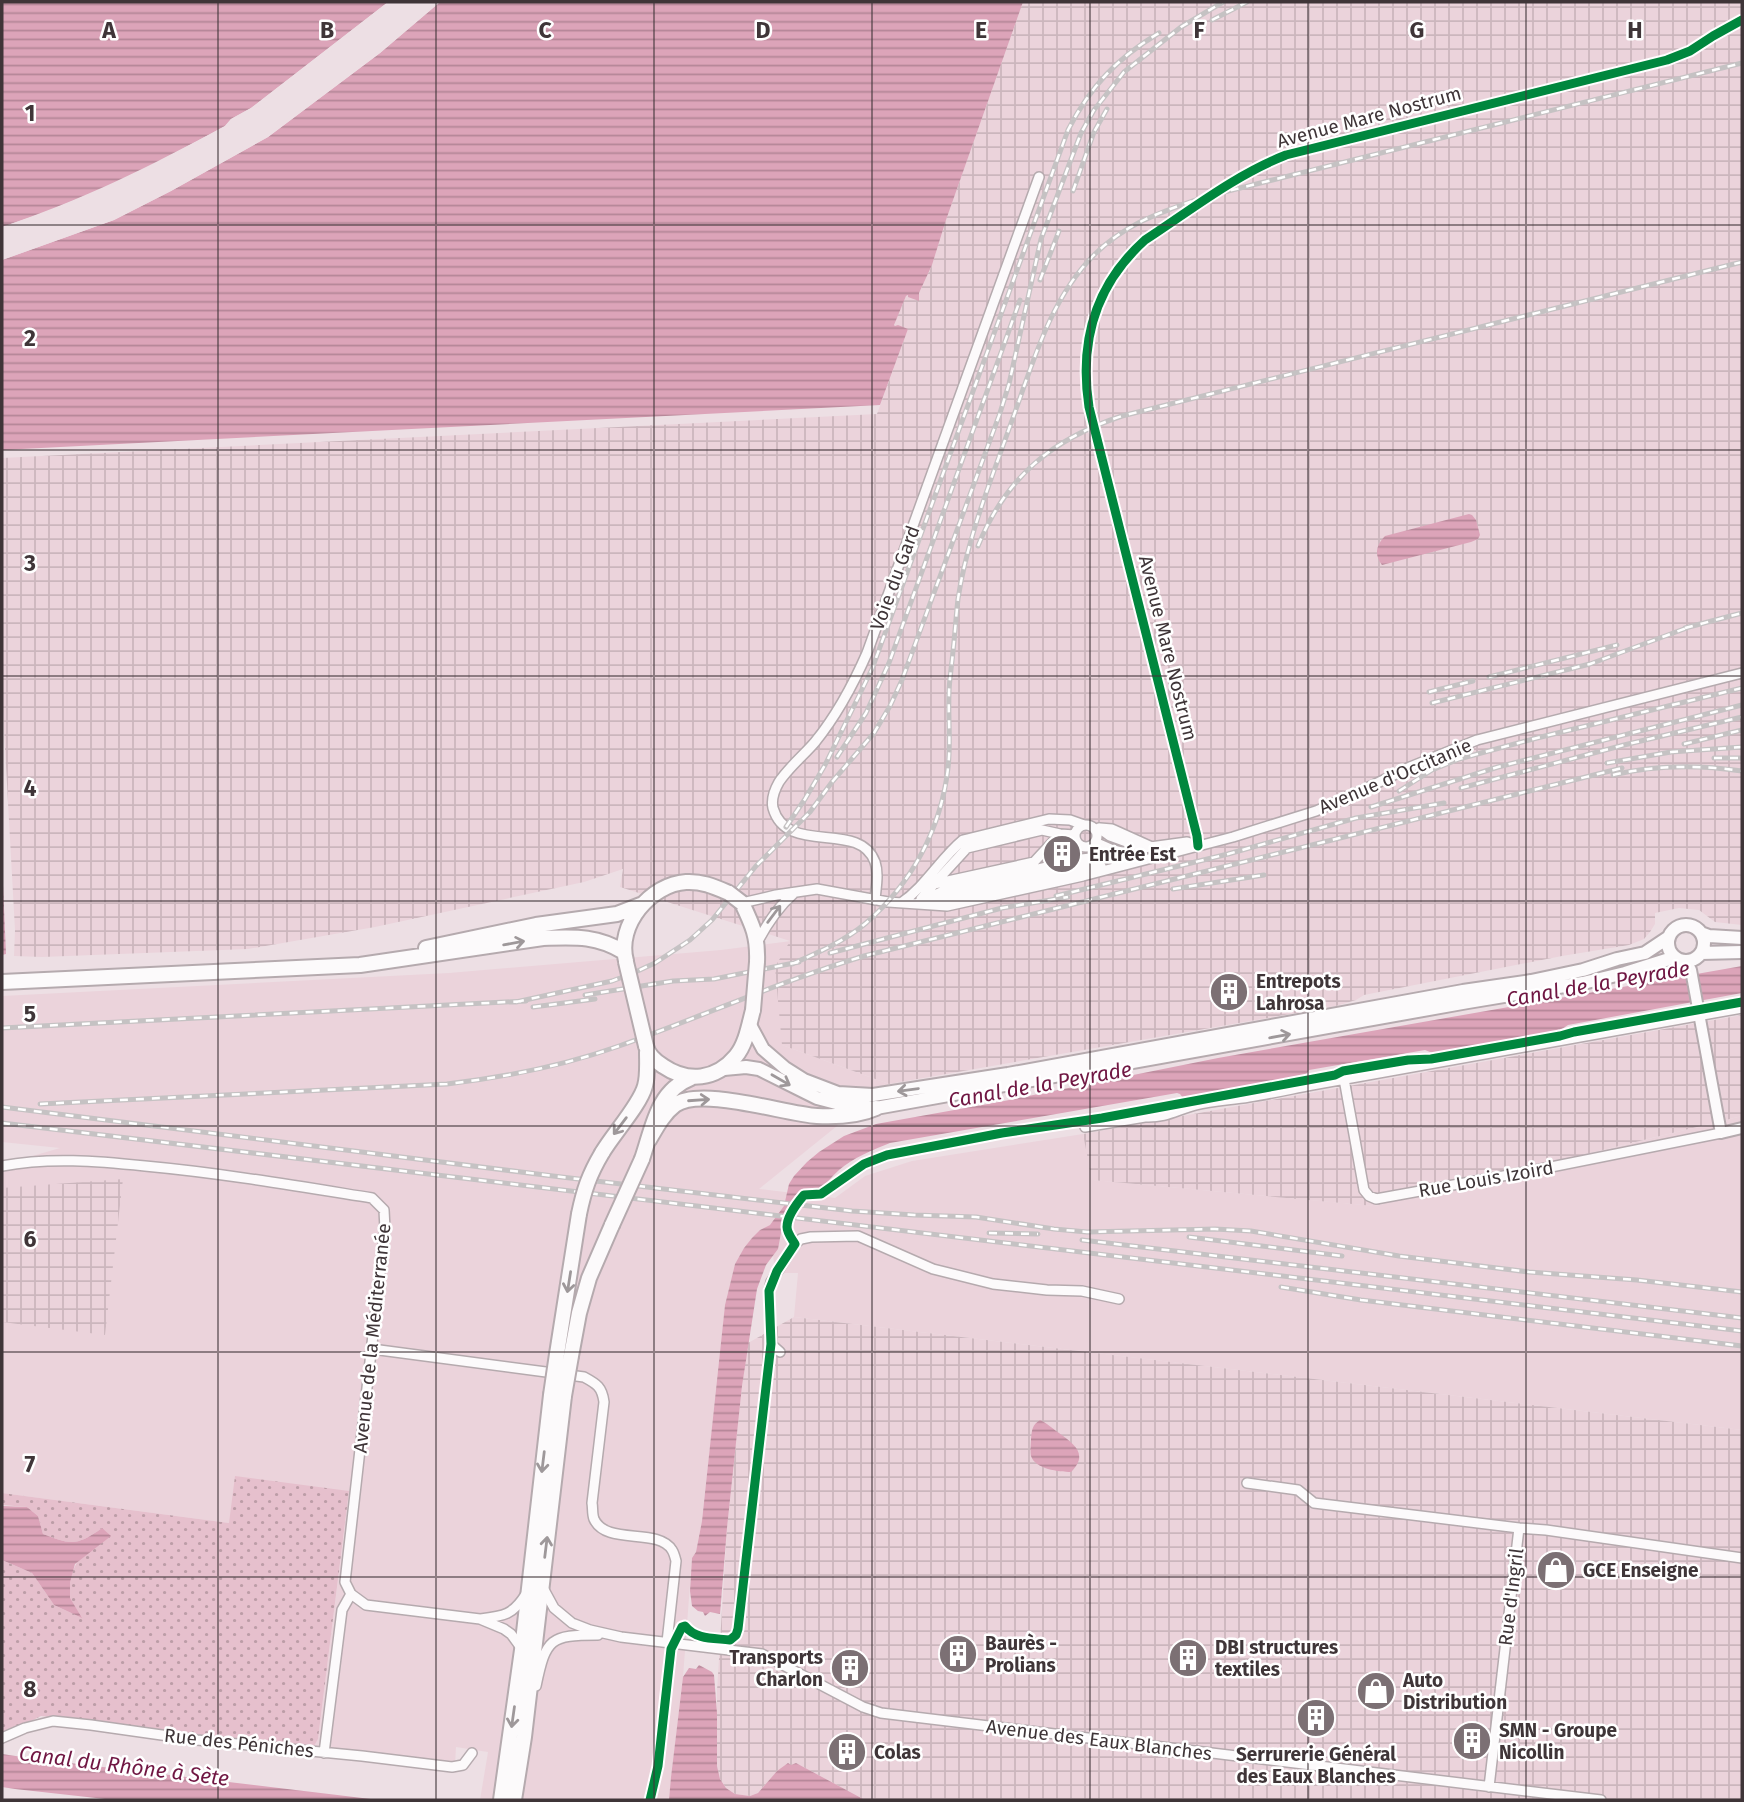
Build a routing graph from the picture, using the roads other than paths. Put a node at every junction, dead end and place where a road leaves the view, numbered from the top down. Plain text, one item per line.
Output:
1 (1742, 20) edge
2 (1040, 177) dead end
3 (1742, 673) edge
4 (1092, 827) junction
5 (1060, 834) junction
6 (1075, 835) junction
7 (1095, 842) junction
8 (1198, 846) junction
9 (1147, 859) junction
10 (1130, 862) junction
11 (934, 884) junction
12 (796, 892) junction
13 (875, 900) junction
14 (742, 903) junction
15 (918, 903) junction
16 (643, 904) junction
17 (901, 904) junction
18 (1701, 933) junction
19 (1669, 937) junction
20 (1742, 938) edge
21 (758, 941) junction
22 (1742, 952) edge
23 (625, 957) junction
24 (1689, 960) junction
25 (325, 966) junction
26 (2, 982) edge
27 (1742, 1008) edge
28 (1698, 1010) junction
29 (751, 1017) junction
30 (646, 1049) junction
31 (724, 1069) junction
32 (691, 1078) junction
33 (1344, 1079) junction
34 (876, 1108) junction
35 (1085, 1127) dead end
36 (1742, 1128) edge
37 (1721, 1133) junction
38 (649, 1140) junction
39 (2, 1166) edge
40 (1119, 1299) dead end
41 (373, 1349) junction
42 (780, 1352) dead end
43 (564, 1355) junction
44 (1247, 1483) dead end
45 (1519, 1528) junction
46 (1742, 1558) edge
47 (535, 1587) junction
48 (351, 1594) junction
49 (480, 1619) junction
50 (610, 1635) junction
51 (667, 1642) junction
52 (522, 1650) junction
53 (524, 1737) junction
54 (2, 1738) edge
55 (324, 1752) junction
56 (472, 1753) dead end
57 (1489, 1787) junction
58 (502, 1800) edge
59 (514, 1800) edge
60 (1601, 1800) edge

1 - 8 street, Avenue Mare Nostrum
2 - 13 street, Voie du Gard
3 - 8 street, Avenue d'Occitanie
4 - 6 street
4 - 7 street
4 - 8 street
4 - 17 street
5 - 6 street
5 - 11 street
5 - 11 street
6 - 7 street
7 - 9 street
8 - 9 street, Avenue d'Occitanie
9 - 10 street, Avenue d'Occitanie
10 - 15 street, Avenue d'Occitanie
10 - 15 street, Avenue d'Occitanie
11 - 15 street
12 - 13 street, Avenue d'Occitanie
12 - 14 street, Avenue d'Occitanie
21 -> 12 street
13 - 17 street, Avenue d'Occitanie
14 - 16 main road, bridge
14 - 21 main road
15 - 17 street, Avenue d'Occitanie
16 - 23 main road
16 - 25 main road
18 - 19 main road
18 - 20 main road
18 - 24 main road
19 - 24 main road
19 -> 29 main road
21 - 29 main road, bridge
22 - 24 main road
25 -> 23 main road
23 - 30 main road, bridge
24 - 28 street
34 -> 24 main road
25 - 26 main road
27 - 28 street
28 - 33 street
28 - 37 street
29 - 31 main road
30 - 32 main road
30 -> 43 main road, bridge
31 - 32 main road
31 -> 34 main road
32 - 38 main road
33 - 35 street
33 - 37 street, Rue Louis Izoird
38 -> 34 main road
36 - 37 street
38 - 43 main road, bridge
39 - 41 street, Avenue de la Méditerranée
40 - 42 street
41 - 48 street, Avenue de la Méditerranée
41 - 51 street
43 - 47 main road, bridge
44 - 45 street, Rue d'Ingril
45 - 46 street
45 - 57 street, Rue d'Ingril
47 - 49 street
47 - 50 street, Avenue des Eaux Blanches
47 - 52 main road
47 - 53 main road
48 - 49 street
48 - 55 street
49 - 52 street
50 - 51 street, Avenue des Eaux Blanches
50 - 53 street, Avenue des Eaux Blanches
51 - 57 street, Avenue des Eaux Blanches
52 -> 58 main road
53 - 59 main road
54 - 55 street, Rue des Péniches
55 - 56 street, Rue des Péniches
57 - 60 street, Avenue des Eaux Blanches

